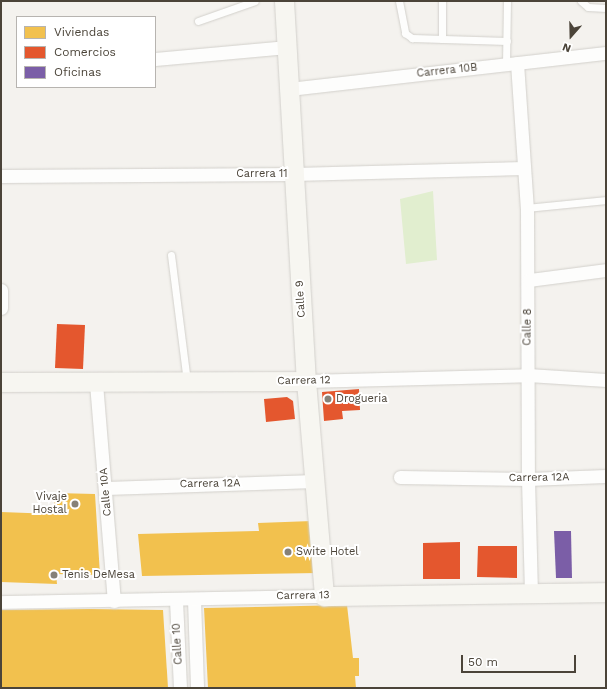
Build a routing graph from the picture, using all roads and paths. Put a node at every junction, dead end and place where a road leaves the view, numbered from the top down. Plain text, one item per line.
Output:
1 (255, 1) edge
2 (284, 1) edge
3 (399, 1) edge
4 (442, 1) edge
5 (507, 1) edge
6 (581, 1) edge
7 (606, 8) edge
8 (198, 21) dead end
9 (442, 39) junction
10 (507, 41) junction
11 (287, 47) junction
12 (606, 53) edge
13 (156, 59) edge
14 (512, 63) junction
15 (289, 89) junction
16 (524, 168) junction
17 (294, 174) junction
18 (1, 176) edge
19 (606, 200) edge
20 (527, 208) junction
21 (171, 255) dead end
22 (606, 270) edge
23 (529, 280) junction
24 (1, 290) edge
25 (1, 308) edge
26 (528, 375) junction
27 (606, 380) edge
28 (306, 381) junction
29 (1, 382) edge
30 (187, 382) junction
31 (96, 383) junction
32 (606, 476) edge
33 (400, 477) dead end
34 (528, 479) junction
35 (315, 481) junction
36 (106, 488) junction
37 (531, 592) junction
38 (606, 592) edge
39 (324, 596) junction
40 (114, 600) junction
41 (176, 600) junction
42 (194, 600) junction
43 (1, 602) edge
44 (180, 688) edge
45 (197, 688) edge

1 - 8 lane
2 - 11 main road, Calle 9
3 - 9 lane
4 - 9 lane
5 - 10 lane
6 - 7 lane
9 - 10 lane
10 - 14 lane
11 - 13 street
11 - 15 main road, Calle 9
12 - 14 street, Carrera 10B
14 - 15 street, Carrera 10B
14 - 16 street, Calle 8
15 - 17 main road, Calle 9
16 - 17 street, Carrera 11
16 - 20 street, Calle 8
17 - 18 street, Carrera 11
17 - 28 main road, Calle 9
19 - 20 lane
20 - 23 street, Calle 8
21 - 30 lane
22 - 23 street
23 - 26 street, Calle 8
24 - 25 street
26 - 27 street, Carrera 12
26 - 28 street, Carrera 12
26 - 34 street, Calle 8
28 - 30 main road, Carrera 12
28 - 35 main road, Calle 9
29 - 31 main road, Carrera 12
30 - 31 main road, Carrera 12
31 - 36 street, Calle 10A
32 - 34 street, Carrera 12A
33 - 34 street, Carrera 12A
34 - 37 street, Calle 8
35 - 36 street, Carrera 12A
35 - 39 main road, Calle 9
36 - 40 street, Calle 10A
37 - 38 main road, Carrera 13
37 - 39 main road, Carrera 13
39 - 42 street, Carrera 13
40 - 41 street, Carrera 13
40 - 43 street, Carrera 13
41 - 42 street, Carrera 13
41 - 44 street, Calle 10
42 - 45 street, Calle 10

